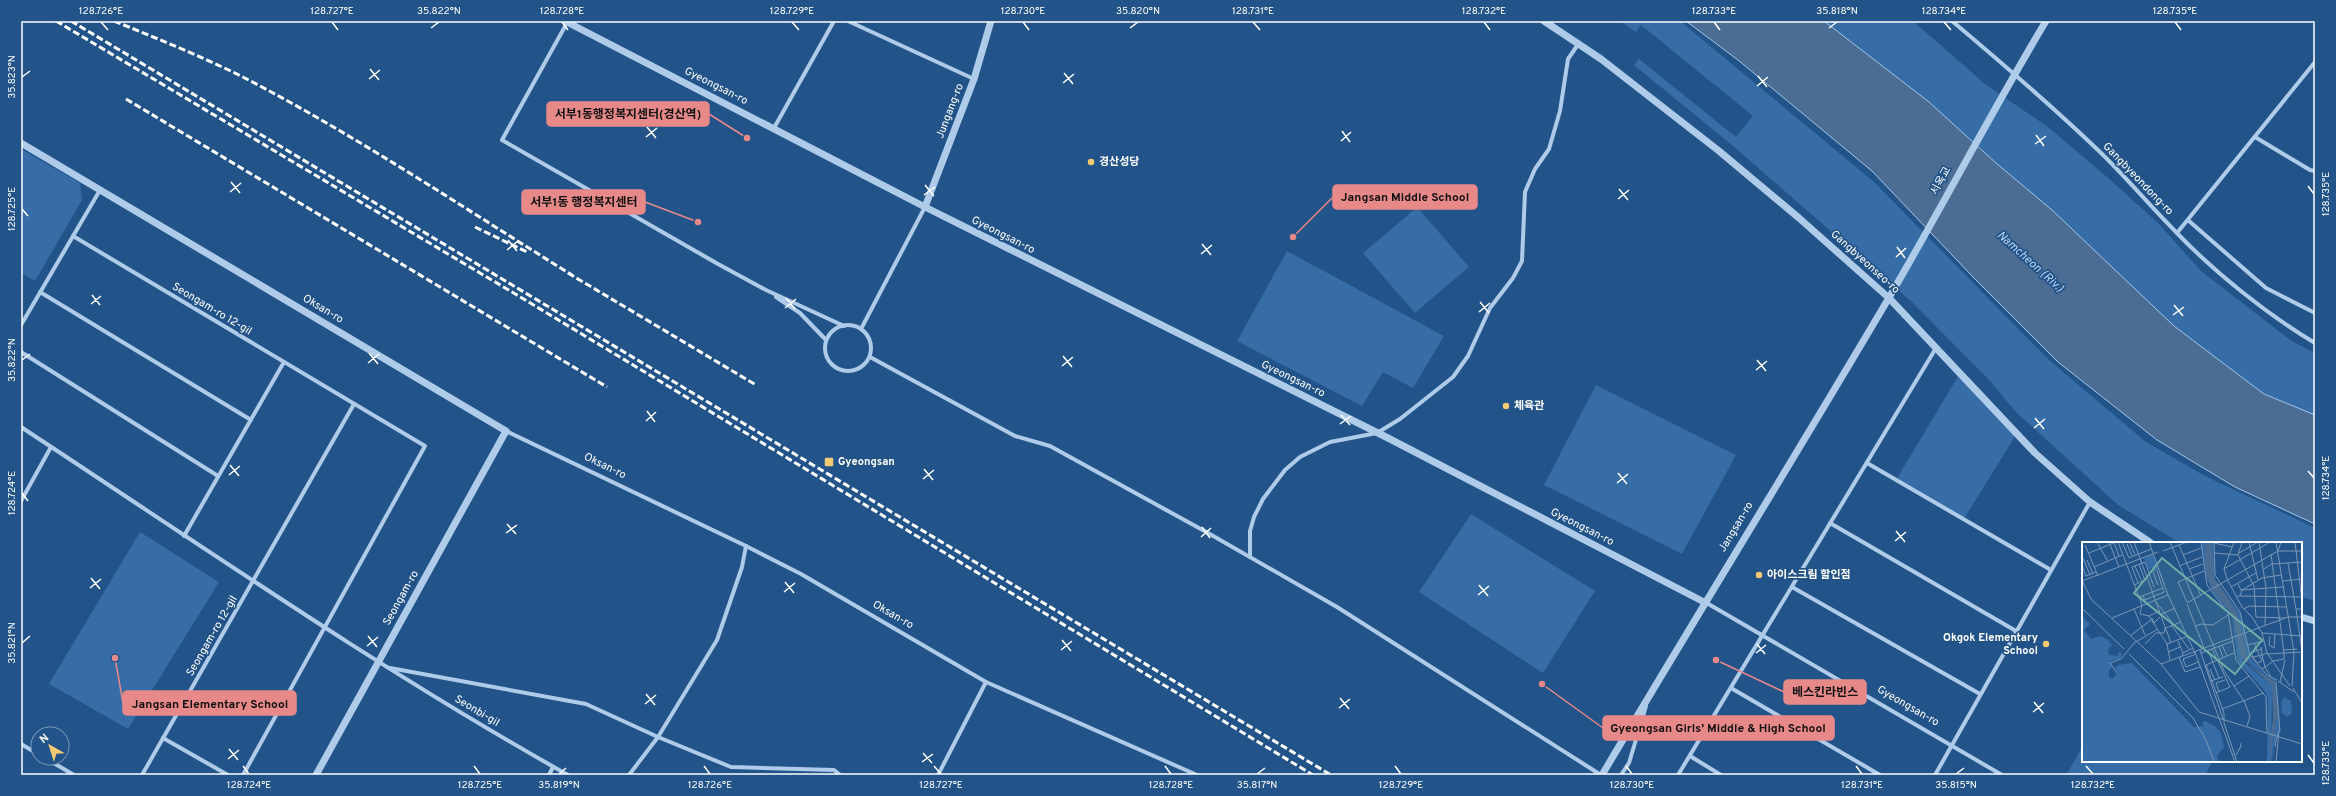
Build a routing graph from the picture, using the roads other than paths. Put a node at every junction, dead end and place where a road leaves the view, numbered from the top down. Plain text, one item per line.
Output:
1 (567, 21) edge
2 (834, 21) edge
3 (848, 21) edge
4 (991, 21) edge
5 (1544, 21) edge
6 (1952, 21) edge
7 (2046, 21) edge
8 (1579, 42) junction
9 (2314, 65) edge
10 (2015, 73) junction
11 (974, 79) junction
12 (774, 128) junction
13 (2255, 137) junction
14 (21, 143) edge
15 (2315, 171) edge
16 (100, 190) junction
17 (925, 207) junction
18 (2189, 221) junction
19 (2177, 233) junction
20 (73, 236) junction
21 (766, 290) junction
22 (40, 292) junction
23 (1890, 295) junction
24 (2315, 313) edge
25 (21, 325) edge
26 (844, 326) junction
27 (861, 329) junction
28 (826, 340) junction
29 (2315, 343) edge
30 (1936, 348) junction
31 (21, 352) edge
32 (870, 357) junction
33 (284, 362) junction
34 (354, 404) junction
35 (251, 420) junction
36 (21, 427) edge
37 (506, 431) junction
38 (1378, 433) junction
39 (51, 447) junction
40 (1867, 463) junction
41 (218, 476) junction
42 (21, 499) edge
43 (2090, 502) junction
44 (1830, 523) junction
45 (184, 536) junction
46 (2150, 542) edge
47 (746, 546) junction
48 (1250, 557) junction
49 (2051, 570) junction
50 (253, 582) junction
51 (1792, 587) junction
52 (1704, 602) junction
53 (2302, 617) edge
54 (2315, 621) edge
55 (325, 628) junction
56 (2016, 631) junction
57 (1763, 635) junction
58 (378, 662) junction
59 (388, 668) junction
60 (986, 682) junction
61 (1731, 688) junction
62 (1650, 694) junction
63 (1980, 694) junction
64 (658, 737) junction
65 (163, 738) junction
66 (21, 744) edge
67 (1952, 744) junction
68 (30, 749) edge
69 (1690, 756) junction
70 (59, 766) edge
71 (553, 767) junction
72 (74, 775) edge
73 (142, 775) edge
74 (228, 775) edge
75 (243, 775) edge
76 (316, 775) edge
77 (549, 775) edge
78 (568, 775) edge
79 (629, 775) edge
80 (840, 775) edge
81 (938, 775) edge
82 (1197, 775) edge
83 (1601, 775) edge
84 (1621, 775) edge
85 (1678, 775) edge
86 (1721, 775) edge
87 (1880, 775) edge
88 (1935, 775) edge
89 (2002, 775) edge

1 - 12 street, Gyeongsan-ro
1 - 21 street
2 - 12 street
3 - 11 street
4 - 11 street, Jungang-ro
5 - 8 street, Gangbyeonseo-ro
6 - 10 street, Gangbyeondong-ro
7 - 10 street
8 - 23 street, Gangbyeonseo-ro
8 - 38 street
9 - 13 street
10 - 19 street, Gangbyeondong-ro
10 - 23 street, 서옥교
11 - 17 street, Jungang-ro
12 - 17 street, Gyeongsan-ro
13 - 15 street
13 - 18 street
14 - 16 street, Oksan-ro
16 - 20 street
16 - 37 street, Oksan-ro
17 - 27 street
17 - 38 street, Gyeongsan-ro
18 - 19 street
18 - 24 street
19 - 29 street, Gangbyeondong-ro
20 - 22 street
20 - 33 street, Seongam-ro 12-gil
21 - 26 street
21 - 28 street
22 - 25 street
22 - 35 street
23 - 30 street, Gangbyeonseo-ro
23 - 52 street, Jangsan-ro
26 - 27 street
26 - 28 street
27 - 32 street
28 - 32 street
30 - 40 street
30 - 43 street, Gangbyeonseo-ro
31 - 41 street
32 - 48 street
33 - 34 street, Seongam-ro 12-gil
33 - 35 street
34 - 50 street, Seongam-ro 12-gil
34 - 55 street, Seongam-ro 12-gil
35 - 41 street
36 - 39 street
37 - 47 street, Oksan-ro
37 - 58 street, Seongam-ro
38 - 48 street
38 - 52 street, Gyeongsan-ro
39 - 42 street
39 - 45 street
40 - 44 street
40 - 49 street
41 - 45 street
43 - 46 street, Gangbyeonseo-ro
43 - 49 street
44 - 51 street
44 - 56 street
45 - 50 street
47 - 60 street, Oksan-ro
47 - 64 street
48 - 83 street
49 - 56 street
50 - 55 street
50 - 65 street, Seongam-ro 12-gil
51 - 57 street
51 - 63 street
52 - 57 street, Gyeongsan-ro
52 - 62 street, Jangsan-ro
53 - 54 street
55 - 58 street
55 - 75 street
56 - 63 street
57 - 61 street
57 - 67 street, Gyeongsan-ro
58 - 59 street, Seonbi-gil
58 - 76 street, Seongam-ro
59 - 64 street
59 - 71 street, Seonbi-gil
60 - 81 street
60 - 82 street, Oksan-ro
61 - 69 street
61 - 87 street
62 - 83 street, Jangsan-ro
62 - 84 street
63 - 67 street
64 - 79 street
64 - 80 street
65 - 73 street, Seongam-ro 12-gil
65 - 74 street
66 - 68 street
67 - 88 street
67 - 89 street, Gyeongsan-ro
69 - 85 street
69 - 86 street
70 - 72 street
71 - 77 street
71 - 78 street, Seonbi-gil

